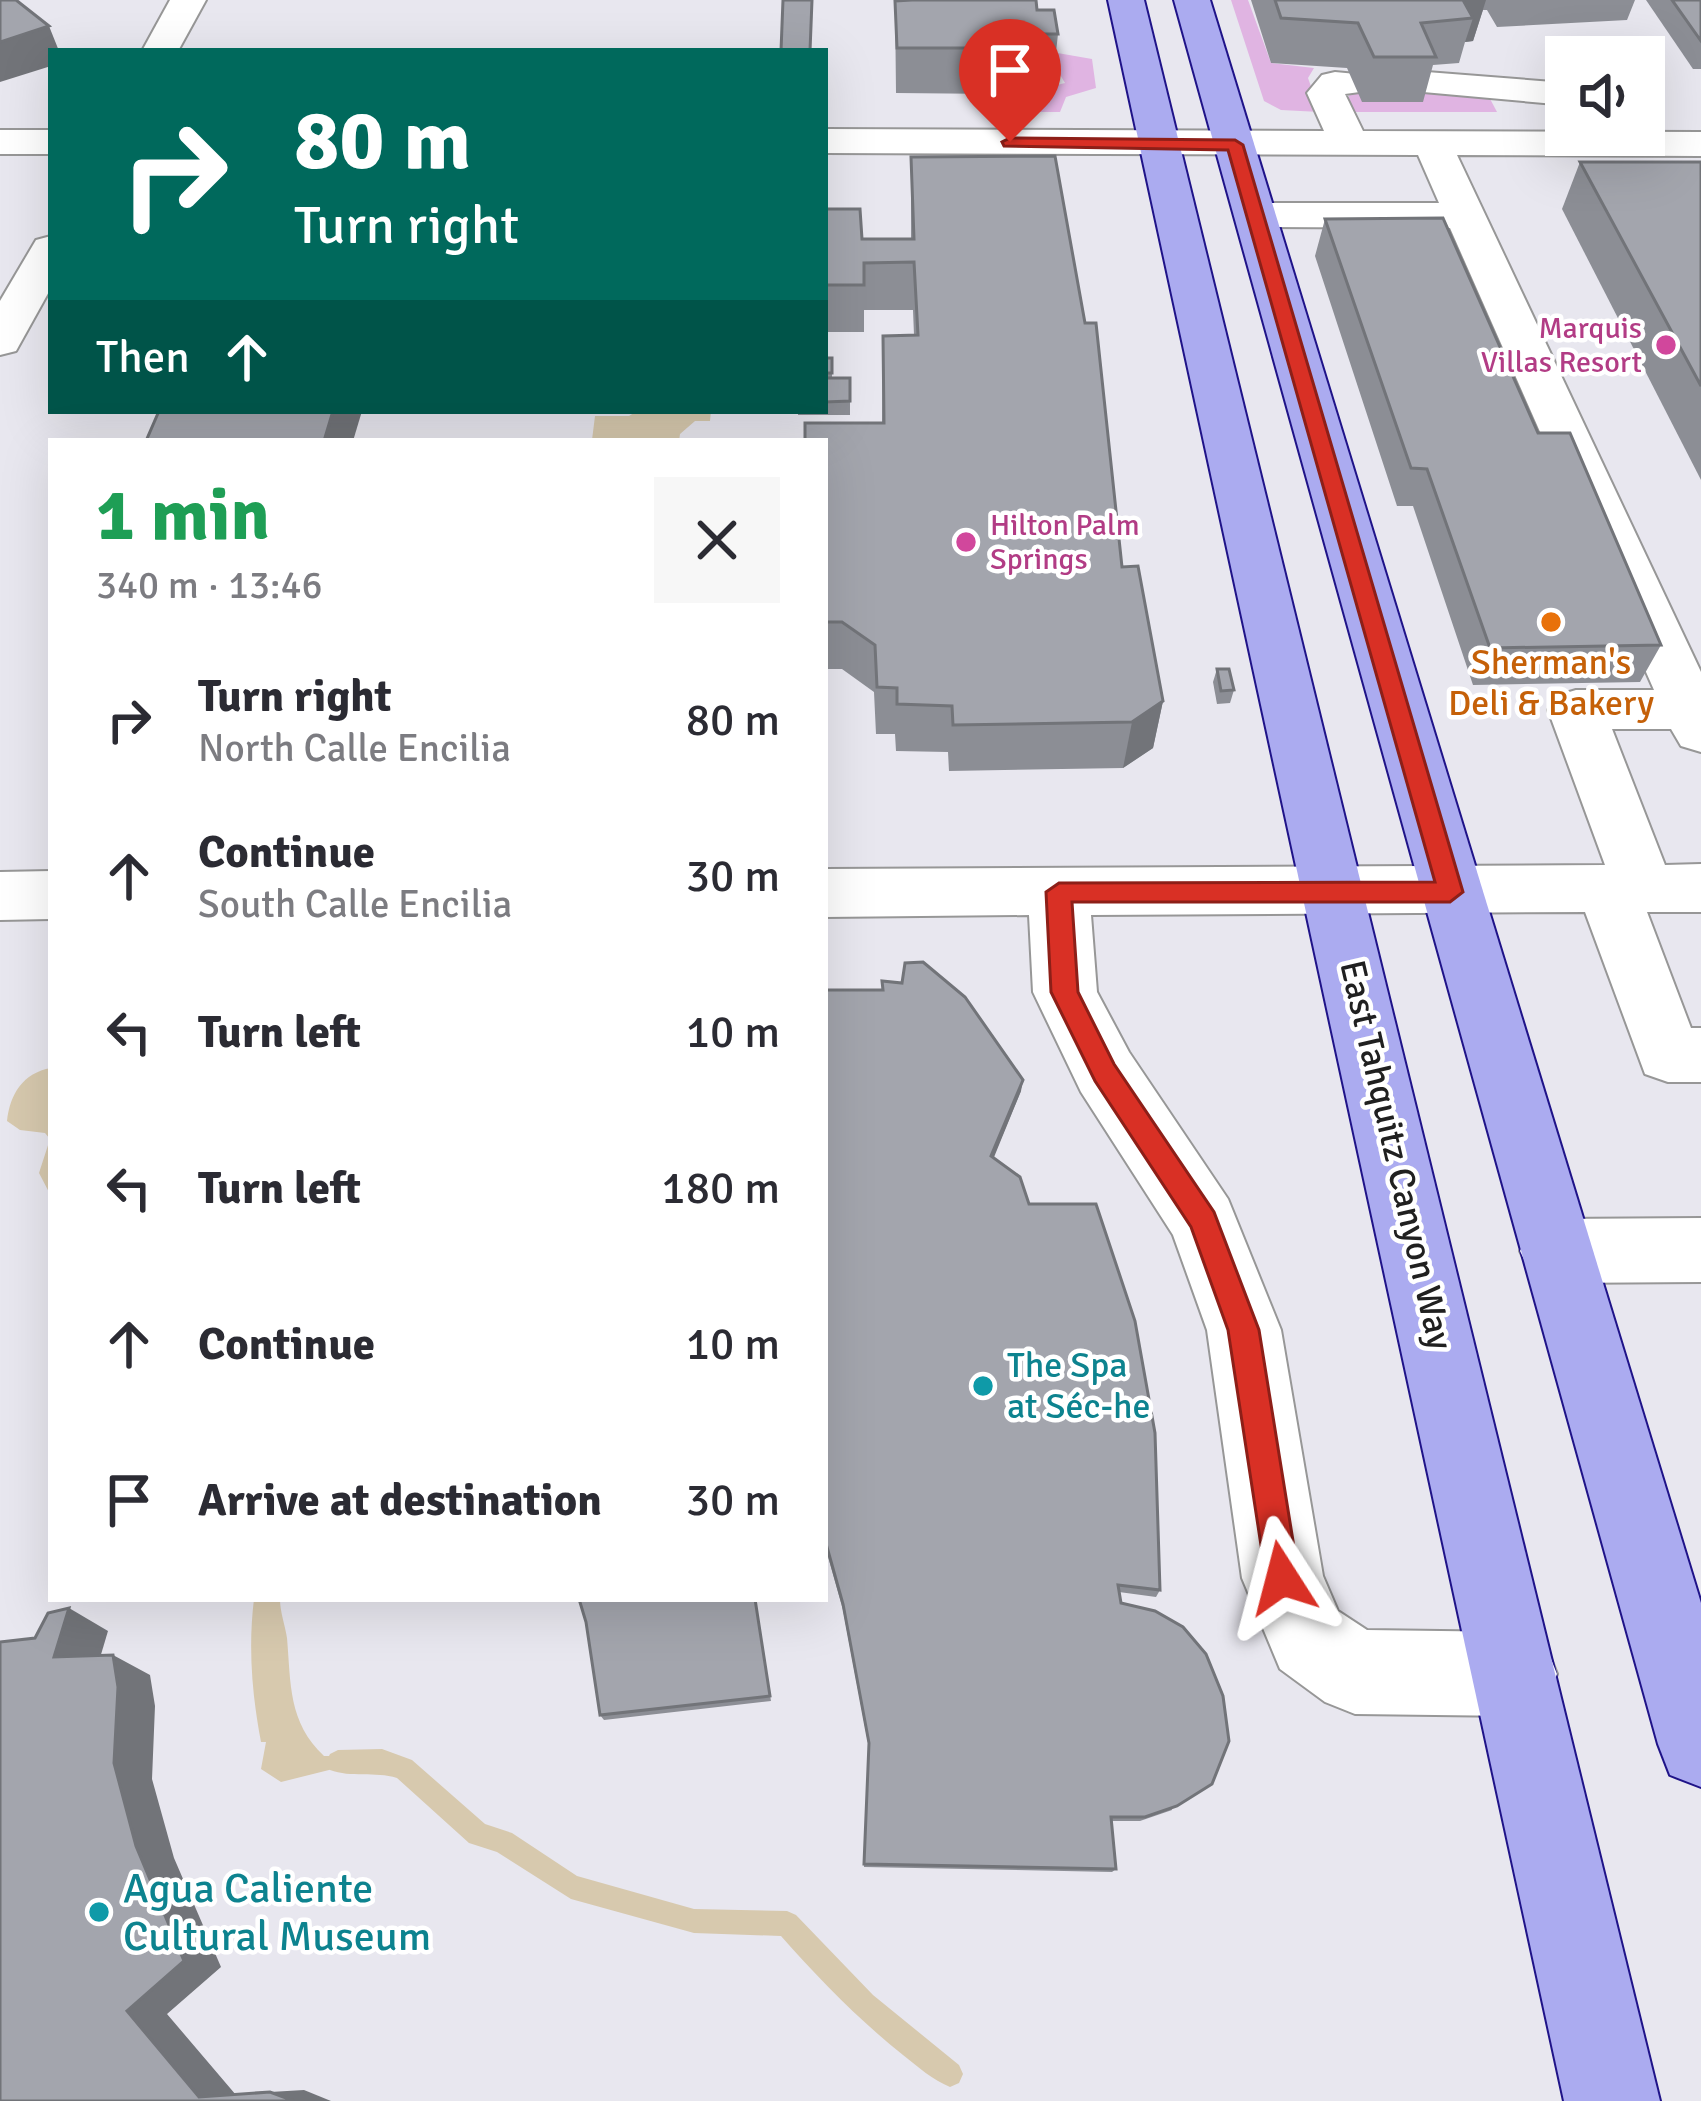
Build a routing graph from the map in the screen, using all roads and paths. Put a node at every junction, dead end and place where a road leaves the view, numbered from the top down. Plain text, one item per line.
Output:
1 (188, 0) edge
2 (1126, 0) edge
3 (1192, 0) edge
4 (162, 48) edge
5 (1414, 82) edge
6 (1354, 83) dead end
7 (1545, 94) edge
8 (1665, 135) edge
9 (828, 141) edge
10 (0, 142) edge
11 (48, 142) edge
12 (1160, 144) junction
13 (1701, 144) edge
14 (1235, 145) junction
15 (1433, 145) junction
16 (1350, 146) junction
17 (1579, 156) edge
18 (1255, 215) junction
19 (1466, 216) junction
20 (48, 254) edge
21 (0, 341) edge
22 (1696, 720) edge
23 (1651, 889) edge
24 (1059, 892) junction
25 (1336, 892) junction
26 (1450, 892) junction
27 (828, 893) edge
28 (0, 896) edge
29 (48, 896) edge
30 (1701, 1055) edge
31 (1701, 1250) edge
32 (1556, 1251) junction
33 (1515, 1674) junction
34 (1701, 1744) edge
35 (1612, 2101) edge

1 - 4 street
2 - 12 main road, East Tahquitz Canyon Way
3 - 14 main road
5 - 7 street
6 - 16 street
8 - 13 street
9 - 12 street
10 - 11 street
12 - 14 street
12 - 25 main road, East Tahquitz Canyon Way
14 - 16 street
14 - 18 main road
15 - 16 street
15 - 17 street
15 - 19 street
18 - 19 street
18 - 26 main road
19 - 22 street
20 - 21 street
22 - 23 street
23 - 26 street
23 - 30 street
24 - 25 street
24 - 27 street
24 - 33 street
25 - 26 street
25 - 33 main road, East Tahquitz Canyon Way
26 - 32 main road
28 - 29 street
31 - 32 street
32 - 34 main road
33 - 35 main road, East Tahquitz Canyon Way

